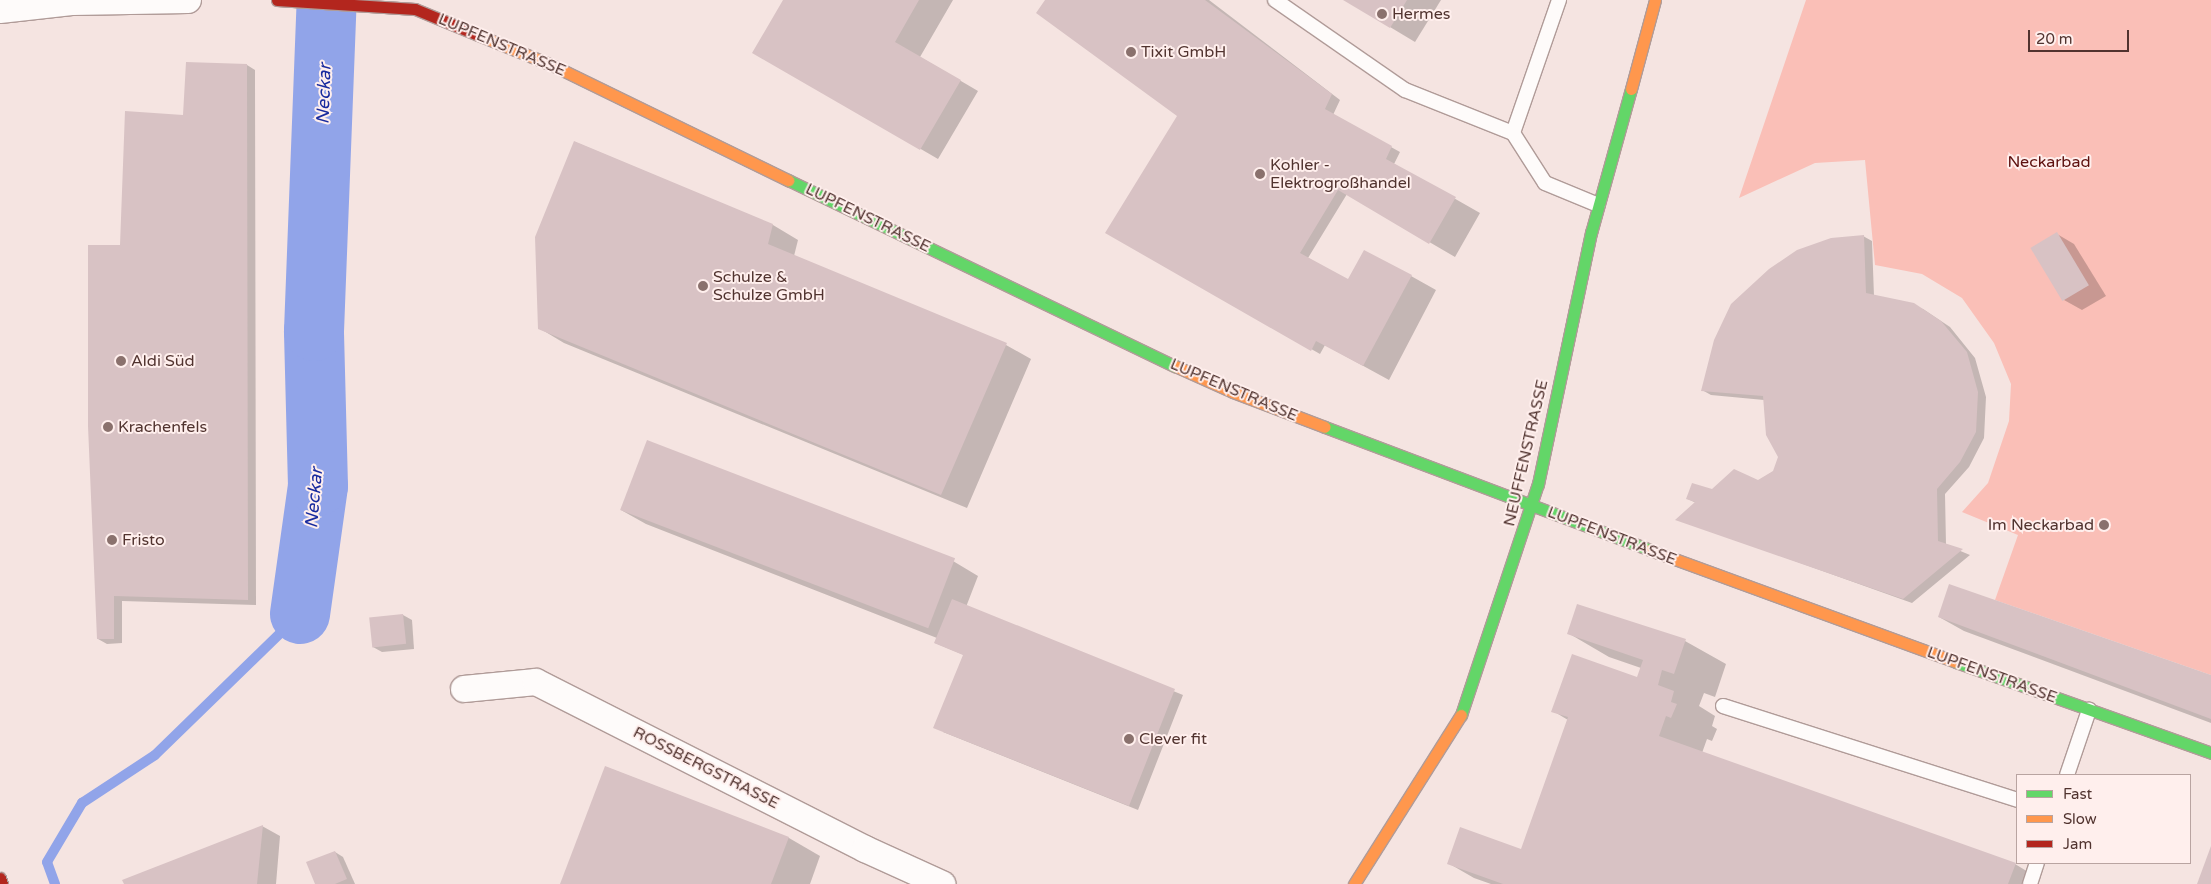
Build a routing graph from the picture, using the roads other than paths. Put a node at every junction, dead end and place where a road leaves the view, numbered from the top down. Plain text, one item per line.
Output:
1 (188, 0) edge
2 (277, 0) edge
3 (1275, 0) edge
4 (1559, 0) edge
5 (1655, 0) edge
6 (72, 1) edge
7 (415, 5) edge
8 (0, 10) edge
9 (1512, 133) junction
10 (1598, 205) junction
11 (1532, 505) junction
12 (464, 689) dead end
13 (1723, 706) dead end
14 (2089, 710) junction
15 (2211, 753) edge
16 (2067, 774) edge
17 (2016, 800) edge
18 (2037, 864) edge
19 (0, 878) edge
20 (2, 884) edge
21 (942, 884) edge
22 (1354, 884) edge
23 (2030, 884) edge

1 - 6 street
2 - 7 street, LUPFENSTRASSE
3 - 9 lane
4 - 9 lane
5 - 10 street, NEUFFENSTRASSE
6 - 8 street
7 - 11 street, LUPFENSTRASSE
9 - 10 lane
10 - 11 street, NEUFFENSTRASSE
11 - 14 street, LUPFENSTRASSE
11 - 22 street, NEUFFENSTRASSE
12 - 21 street, ROSSBERGSTRASSE
13 - 17 lane
14 - 15 street, LUPFENSTRASSE
14 - 16 lane
18 - 23 lane
19 - 20 street

